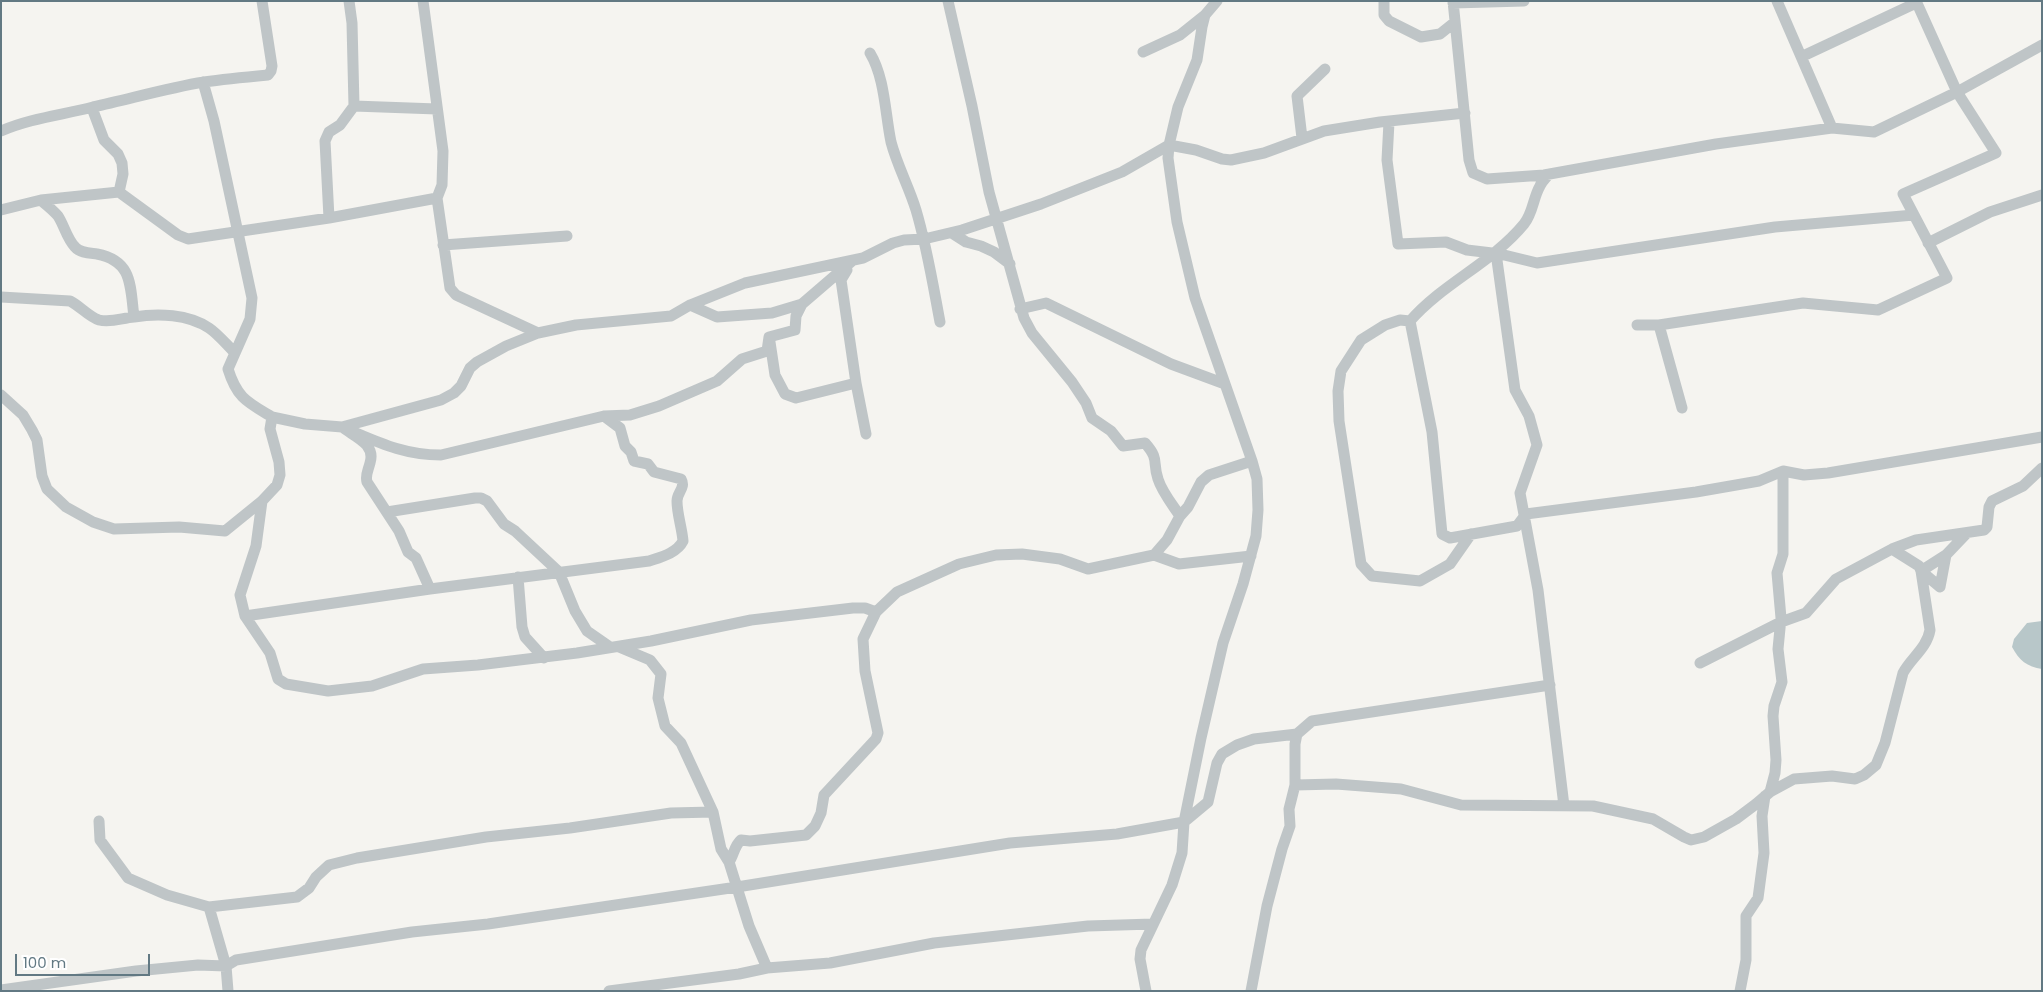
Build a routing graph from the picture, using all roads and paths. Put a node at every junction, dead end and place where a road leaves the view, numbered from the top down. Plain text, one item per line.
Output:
1 (262, 1) edge
2 (349, 1) edge
3 (423, 1) edge
4 (948, 1) edge
5 (1217, 1) edge
6 (1384, 1) edge
7 (1524, 1) edge
8 (1777, 1) edge
9 (1453, 2) edge
10 (1916, 2) edge
11 (1205, 15) junction
12 (1455, 22) junction
13 (2042, 45) edge
14 (1143, 52) dead end
15 (870, 53) dead end
16 (1803, 56) junction
17 (1325, 69) dead end
18 (204, 82) junction
19 (1957, 92) junction
20 (354, 106) junction
21 (92, 108) junction
22 (438, 109) junction
23 (1465, 113) junction
24 (1389, 122) junction
25 (1832, 128) junction
26 (1, 131) edge
27 (1302, 138) junction
28 (1169, 145) junction
29 (1549, 174) junction
30 (119, 192) junction
31 (2042, 195) edge
32 (437, 198) junction
33 (41, 200) junction
34 (1, 210) edge
35 (1914, 215) junction
36 (329, 218) junction
37 (996, 218) junction
38 (237, 232) junction
39 (952, 233) junction
40 (567, 236) dead end
41 (924, 239) junction
42 (1928, 243) junction
43 (443, 245) junction
44 (1492, 253) junction
45 (853, 260) junction
46 (1010, 264) junction
47 (1, 297) edge
48 (802, 304) junction
49 (690, 305) junction
50 (1020, 309) junction
51 (134, 317) junction
52 (1410, 321) junction
53 (940, 322) dead end
54 (1637, 325) dead end
55 (1659, 325) junction
56 (538, 333) junction
57 (769, 337) junction
58 (234, 352) junction
59 (856, 383) junction
60 (1225, 384) junction
61 (1, 394) edge
62 (1682, 408) dead end
63 (604, 416) junction
64 (272, 417) junction
65 (342, 427) junction
66 (866, 434) dead end
67 (2042, 437) edge
68 (1252, 461) junction
69 (2042, 468) edge
70 (1783, 471) junction
71 (262, 501) junction
72 (387, 512) junction
73 (1526, 514) junction
74 (1180, 516) junction
75 (1967, 533) junction
76 (1471, 534) junction
77 (1892, 549) junction
78 (1154, 555) junction
79 (1946, 555) junction
80 (1251, 556) junction
81 (1922, 571) junction
82 (559, 572) junction
83 (518, 577) junction
84 (430, 589) junction
85 (876, 612) junction
86 (245, 616) junction
87 (1781, 622) junction
88 (614, 647) junction
89 (544, 658) junction
90 (1700, 662) dead end
91 (1550, 685) junction
92 (1298, 734) junction
93 (1295, 785) junction
94 (1767, 794) junction
95 (1564, 806) junction
96 (713, 812) junction
97 (98, 821) dead end
98 (1184, 822) junction
99 (729, 862) junction
100 (737, 887) junction
101 (209, 907) junction
102 (1153, 924) junction
103 (226, 966) junction
104 (767, 968) junction
105 (1, 990) edge
106 (228, 991) edge
107 (609, 991) edge
108 (1146, 991) edge
109 (1251, 991) edge
110 (1740, 991) edge

1 - 18 street
2 - 20 street
3 - 22 street
4 - 37 street
5 - 11 street
6 - 12 street
7 - 9 street
8 - 16 street
9 - 12 street
10 - 16 street
10 - 19 street
11 - 14 street
11 - 28 street
12 - 23 street
13 - 19 street
15 - 41 street
16 - 25 street
17 - 27 street
18 - 21 street
18 - 38 street
19 - 25 street
19 - 35 street
20 - 22 street
20 - 36 street
21 - 26 street
21 - 30 street
22 - 32 street
23 - 24 street
23 - 29 street
24 - 27 street
24 - 44 street
25 - 29 street
27 - 28 street
28 - 37 street
28 - 60 street
29 - 44 street
30 - 33 street
30 - 38 street
31 - 42 street
32 - 36 street
32 - 43 street
33 - 34 street
33 - 51 street
35 - 42 street
35 - 73 street
36 - 38 street
37 - 39 street
37 - 46 street
38 - 58 street
39 - 41 street
39 - 46 street
40 - 43 street
41 - 45 street
41 - 53 street
42 - 55 street
43 - 56 street
44 - 52 street
45 - 48 street
45 - 49 street
45 - 59 street
46 - 50 street
47 - 51 street
48 - 49 street
48 - 57 street
49 - 56 street
50 - 60 street
50 - 74 street
51 - 58 street
52 - 76 street
52 - 76 street
54 - 55 street
55 - 62 street
56 - 65 street
57 - 59 street
57 - 63 street
58 - 64 street
59 - 66 street
60 - 68 street
61 - 71 street
63 - 65 street
63 - 82 street
64 - 65 street
64 - 71 street
65 - 72 street
67 - 70 street
68 - 74 street
68 - 80 street
69 - 75 street
70 - 73 street
70 - 87 street
71 - 86 street
72 - 82 street
72 - 84 street
73 - 76 street
73 - 91 street
74 - 78 street
75 - 77 street
75 - 79 street
77 - 81 street
77 - 87 street
78 - 80 street
78 - 85 street
79 - 81 street
79 - 81 street
80 - 98 street
81 - 94 street
82 - 83 street
82 - 88 street
83 - 84 street
83 - 89 street
84 - 86 street
85 - 88 street
85 - 99 street
86 - 89 street
87 - 90 street
87 - 94 street
88 - 89 street
88 - 96 street
91 - 92 street
91 - 95 street
92 - 93 street
92 - 98 street
93 - 95 street
93 - 109 street
94 - 95 street
94 - 110 street
96 - 99 street
96 - 101 street
97 - 101 street
98 - 100 street
98 - 102 street
99 - 100 street
100 - 103 street
100 - 104 street
101 - 103 street
102 - 104 street
102 - 108 street
103 - 105 street
103 - 106 street
104 - 107 street

